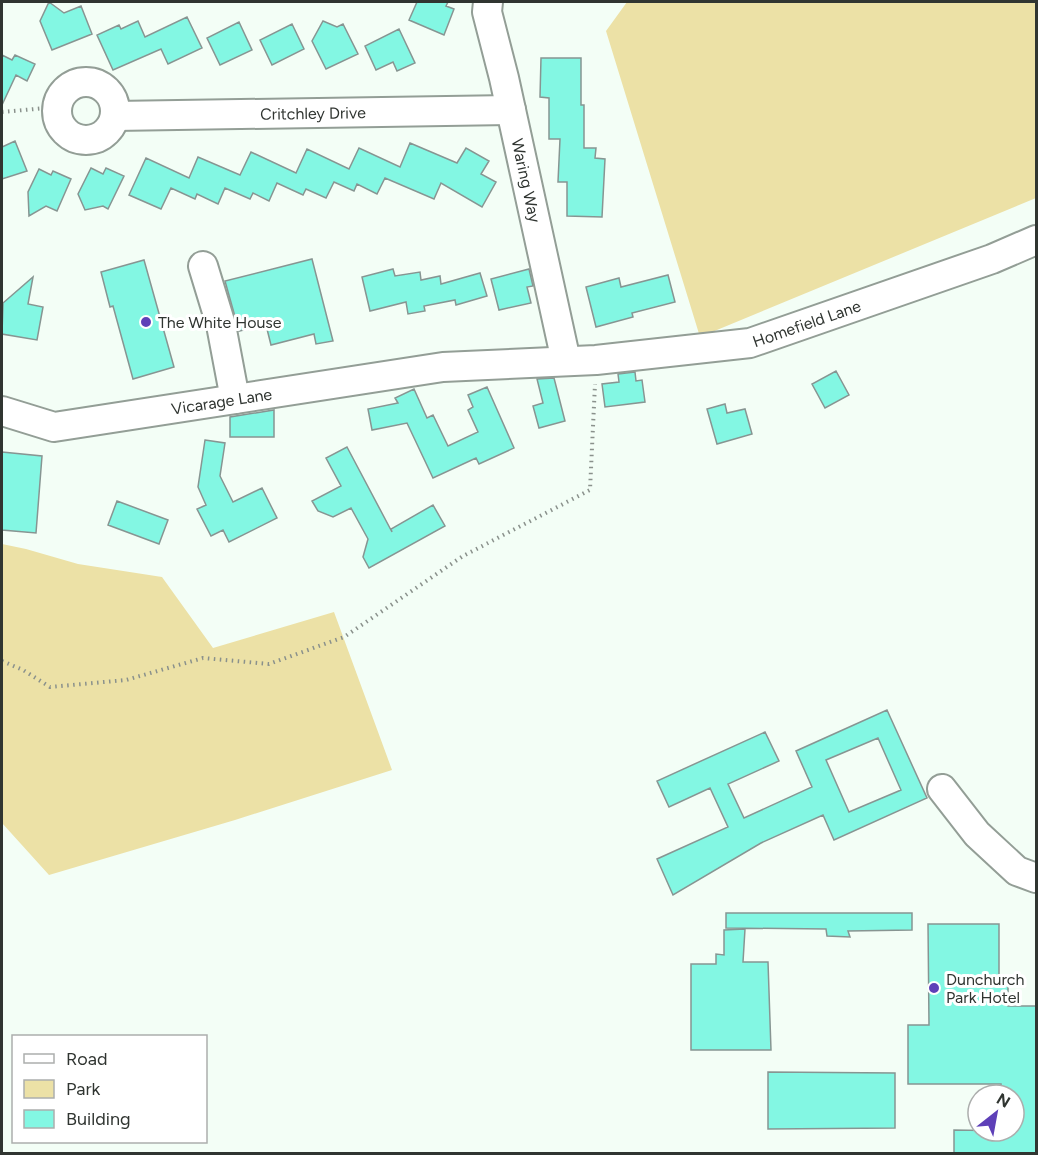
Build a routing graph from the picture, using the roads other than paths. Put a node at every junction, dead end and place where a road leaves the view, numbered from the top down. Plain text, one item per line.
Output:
1 (488, 2) edge
2 (511, 110) junction
3 (115, 116) junction
4 (1036, 240) edge
5 (203, 266) dead end
6 (566, 361) junction
7 (235, 399) junction
8 (2, 411) edge
9 (942, 789) dead end
10 (1036, 878) edge

1 - 2 street, Waring Way
2 - 3 street, Critchley Drive
2 - 6 street, Waring Way
3 - 3 street
4 - 6 street, Homefield Lane
5 - 7 street
6 - 7 street, Vicarage Lane
7 - 8 street, Vicarage Lane
9 - 10 street

